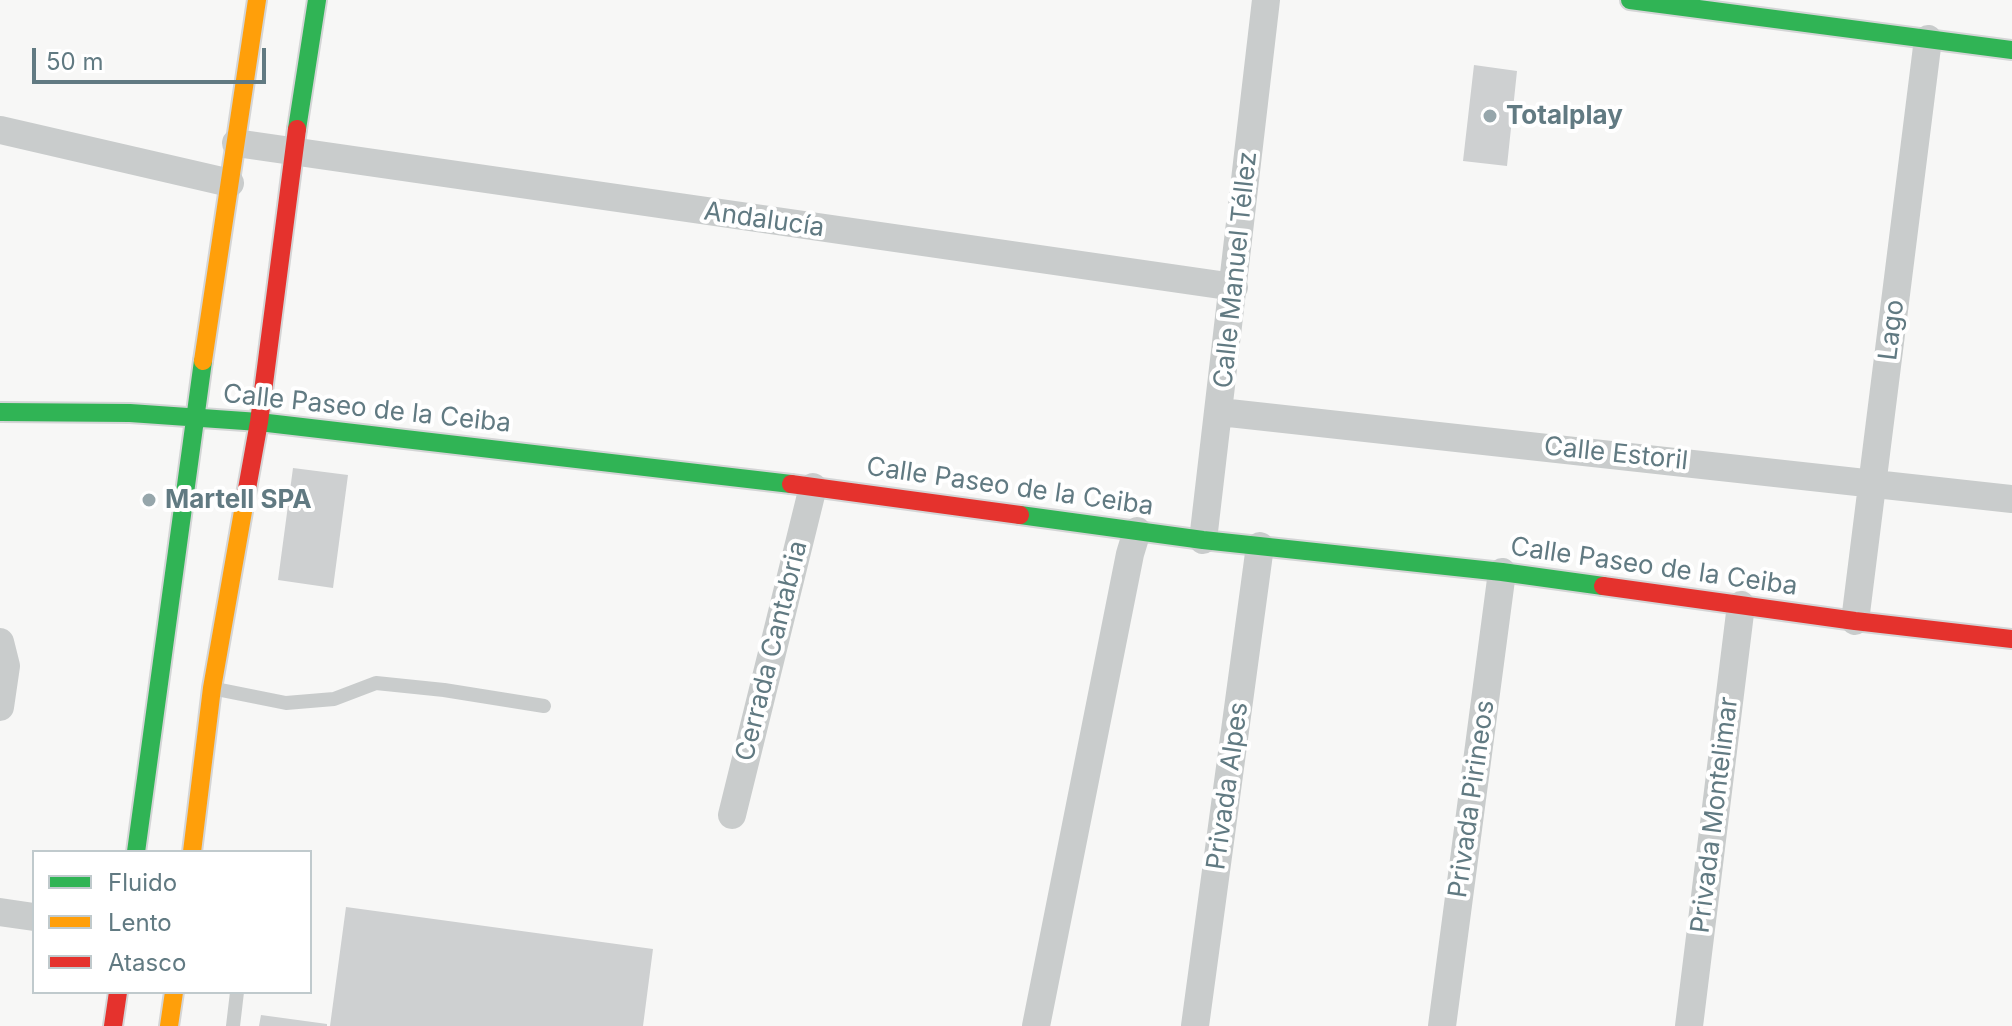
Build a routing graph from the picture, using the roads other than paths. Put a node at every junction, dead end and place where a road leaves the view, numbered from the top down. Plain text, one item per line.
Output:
1 (257, 0) edge
2 (317, 0) edge
3 (1266, 0) edge
4 (1630, 0) edge
5 (1928, 39) junction
6 (2012, 50) edge
7 (0, 130) edge
8 (236, 143) junction
9 (293, 152) junction
10 (230, 183) junction
11 (1234, 287) junction
12 (0, 412) edge
13 (1220, 412) junction
14 (195, 416) junction
15 (259, 422) junction
16 (1873, 484) junction
17 (813, 487) junction
18 (2012, 499) edge
19 (1137, 531) junction
20 (1203, 540) junction
21 (1260, 546) junction
22 (1502, 572) junction
23 (1741, 605) junction
24 (1855, 621) junction
25 (2012, 639) edge
26 (0, 642) edge
27 (212, 688) junction
28 (544, 706) dead end
29 (0, 707) edge
30 (732, 815) dead end
31 (136, 850) edge
32 (192, 850) edge
33 (0, 912) edge
34 (32, 917) edge
35 (118, 994) edge
36 (174, 994) edge
37 (237, 994) edge
38 (113, 1026) edge
39 (169, 1026) edge
40 (233, 1026) edge
41 (1036, 1026) edge
42 (1195, 1026) edge
43 (1442, 1026) edge
44 (1689, 1026) edge

1 - 8 street
2 - 9 street
3 - 11 street, Calle Manuel Téllez
4 - 5 street
5 - 6 street
5 - 16 street, Lago
7 - 10 street
8 - 9 street, Andalucía
8 - 10 street
9 - 11 street, Andalucía
9 - 15 street
10 - 14 street
11 - 13 street, Calle Manuel Téllez
12 - 14 street, Calle Paseo de la Ceiba
13 - 16 street, Calle Estoril
13 - 20 street, Calle Manuel Téllez
14 - 15 street, Calle Paseo de la Ceiba
14 - 31 street
15 - 17 street, Calle Paseo de la Ceiba
15 - 27 street
16 - 18 street, Calle Estoril
16 - 24 street, Lago
17 - 19 street, Calle Paseo de la Ceiba
17 - 30 street, Cerrada Cantabria
19 - 20 street, Calle Paseo de la Ceiba
19 - 41 street
20 - 21 street, Calle Paseo de la Ceiba
21 - 22 street, Calle Paseo de la Ceiba
21 - 42 street, Privada Alpes
22 - 23 street, Calle Paseo de la Ceiba
22 - 43 street, Privada Pirineos
23 - 24 street, Calle Paseo de la Ceiba
23 - 44 street, Privada Montelimar
24 - 25 street, Calle Paseo de la Ceiba
26 - 29 street
27 - 28 lane
27 - 32 street
33 - 34 street
35 - 38 street
36 - 39 street
37 - 40 lane

